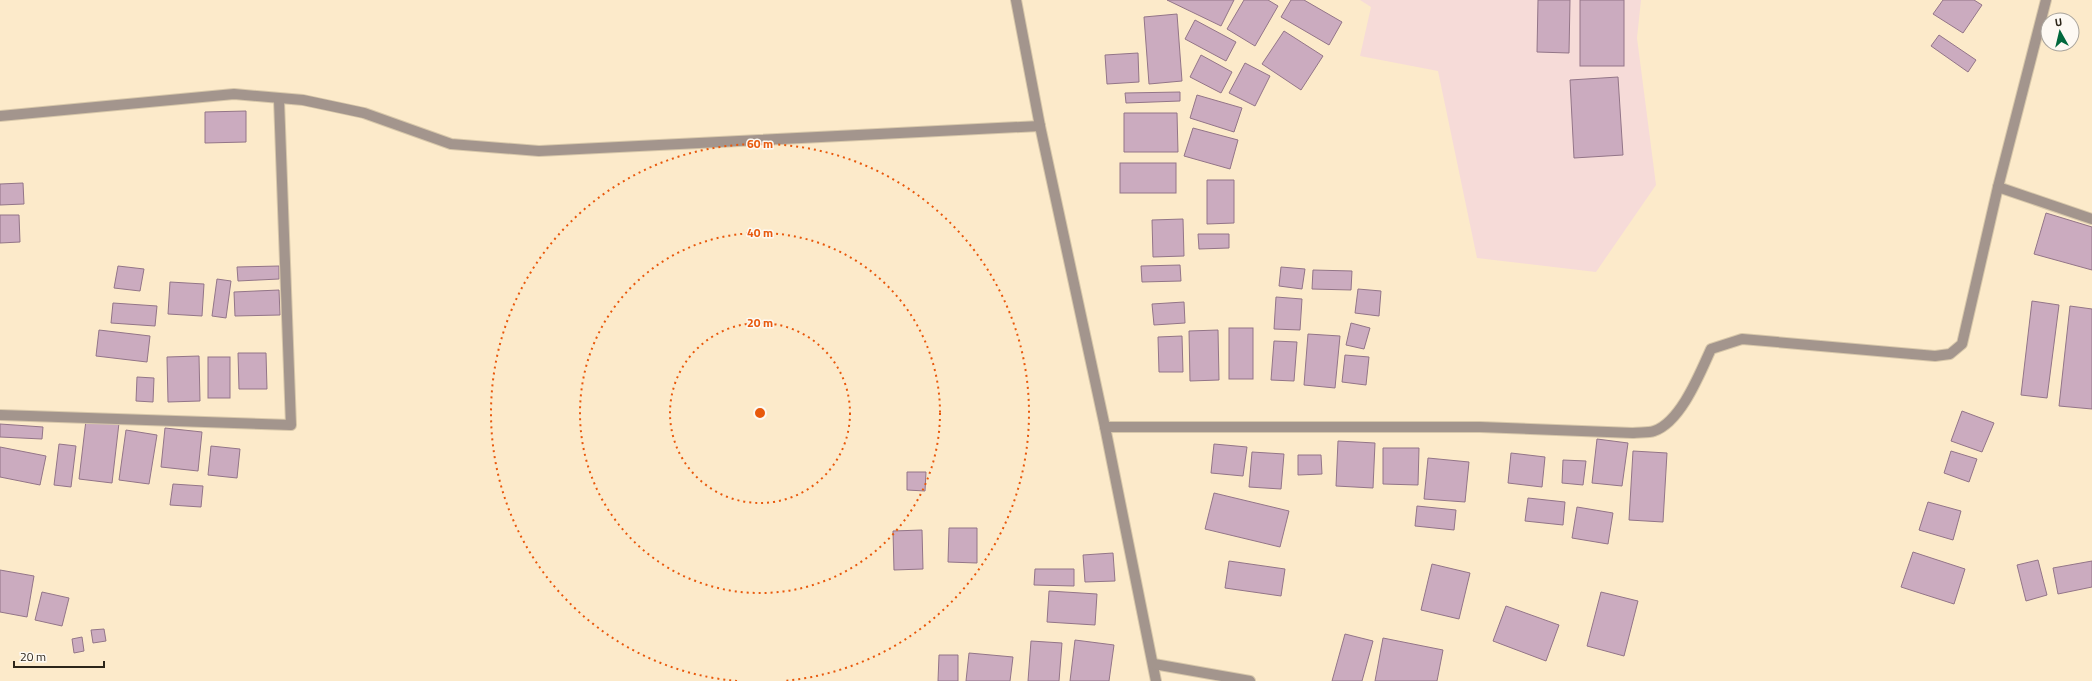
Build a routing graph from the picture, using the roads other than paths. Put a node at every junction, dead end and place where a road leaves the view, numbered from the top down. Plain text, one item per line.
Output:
1 (1016, 0) edge
2 (2046, 0) edge
3 (279, 100) junction
4 (0, 116) edge
5 (1040, 126) junction
6 (1998, 187) junction
7 (2092, 219) edge
8 (0, 415) edge
9 (1105, 427) junction
10 (1154, 664) junction
11 (1156, 681) edge
12 (1250, 681) edge

1 - 5 street
2 - 6 street
3 - 4 street
3 - 5 street
3 - 8 street
5 - 9 street
6 - 7 street
6 - 9 street
9 - 10 street
10 - 11 street
10 - 12 street

